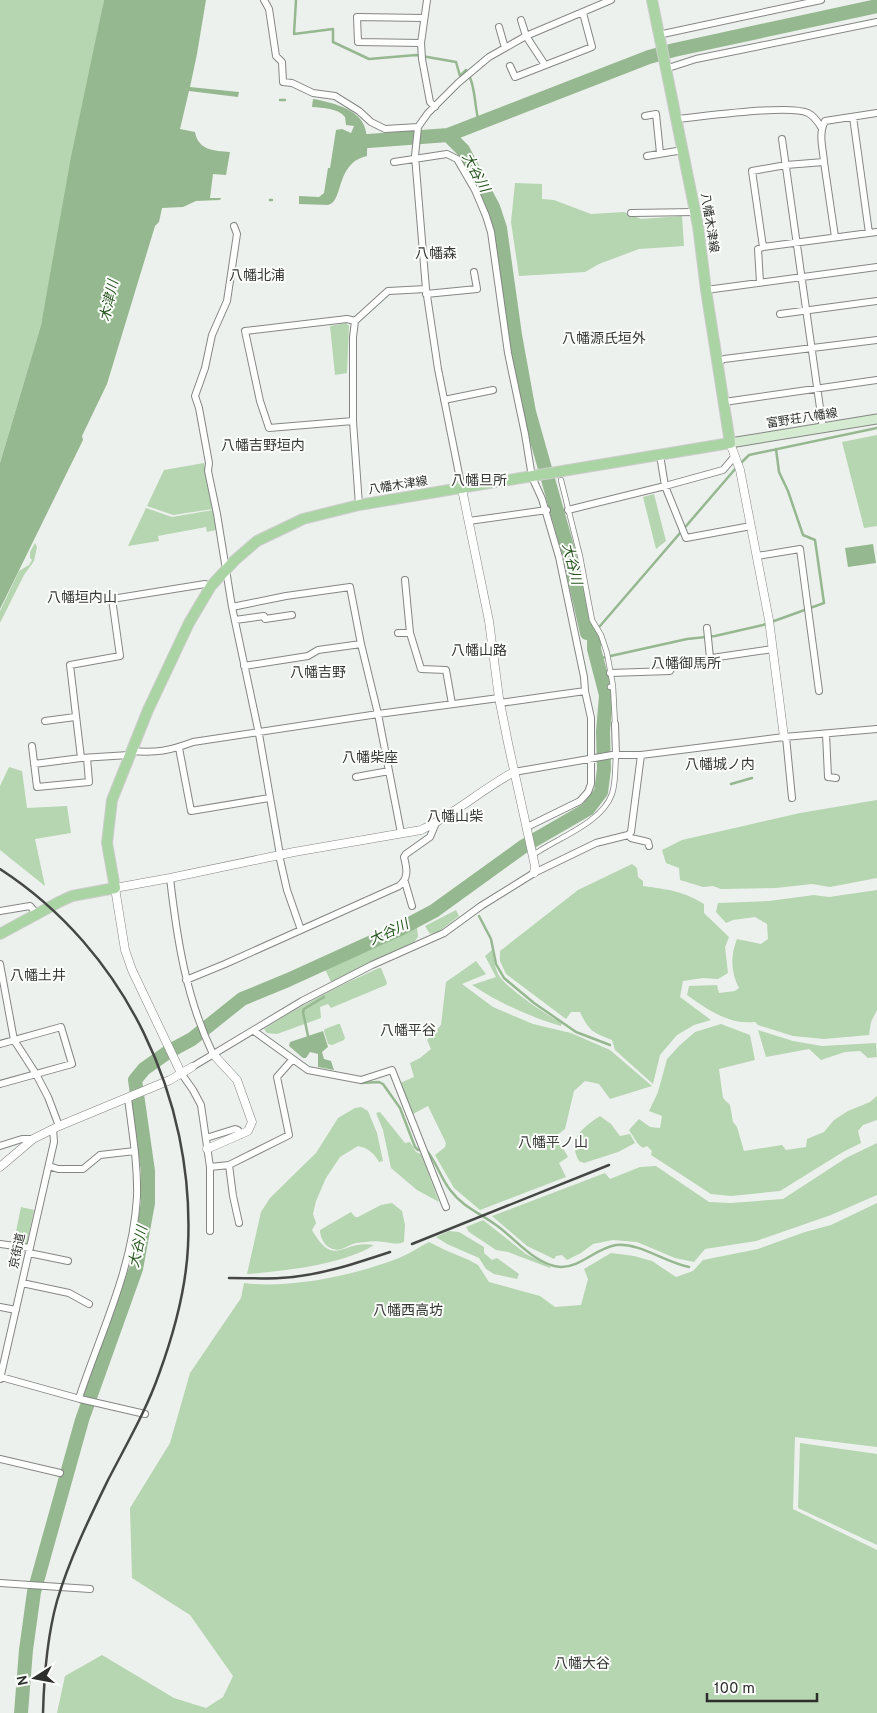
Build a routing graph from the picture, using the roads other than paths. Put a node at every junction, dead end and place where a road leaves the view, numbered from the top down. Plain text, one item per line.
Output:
1 (264, 0) edge
2 (426, 0) edge
3 (611, 0) edge
4 (652, 0) edge
5 (821, 0) edge
6 (583, 13) junction
7 (424, 18) junction
8 (522, 20) dead end
9 (877, 22) edge
10 (498, 27) dead end
11 (526, 36) junction
12 (659, 37) junction
13 (421, 43) junction
14 (505, 48) junction
15 (546, 65) junction
16 (510, 66) dead end
17 (664, 67) junction
18 (435, 107) junction
19 (877, 113) edge
20 (645, 116) dead end
21 (853, 117) junction
22 (676, 119) junction
23 (418, 127) junction
24 (822, 127) junction
25 (782, 139) dead end
26 (683, 150) junction
27 (660, 153) junction
28 (647, 156) dead end
29 (416, 158) junction
30 (394, 162) dead end
31 (824, 162) junction
32 (786, 165) junction
33 (695, 212) junction
34 (631, 213) dead end
35 (234, 226) dead end
36 (877, 232) edge
37 (869, 233) junction
38 (835, 238) junction
39 (796, 242) junction
40 (763, 247) junction
41 (877, 267) edge
42 (474, 272) dead end
43 (801, 277) junction
44 (760, 282) junction
45 (706, 290) junction
46 (426, 292) junction
47 (877, 301) edge
48 (806, 311) junction
49 (780, 314) dead end
50 (354, 321) junction
51 (877, 340) edge
52 (812, 348) junction
53 (718, 362) junction
54 (877, 380) edge
55 (817, 389) junction
56 (493, 390) dead end
57 (444, 400) junction
58 (724, 402) junction
59 (877, 419) edge
60 (352, 421) junction
61 (823, 429) junction
62 (730, 443) junction
63 (660, 455) junction
64 (736, 458) junction
65 (560, 476) junction
66 (534, 477) junction
67 (665, 486) junction
68 (462, 489) junction
69 (359, 505) junction
70 (566, 509) junction
71 (546, 510) junction
72 (469, 521) junction
73 (751, 526) junction
74 (757, 556) junction
75 (225, 570) junction
76 (405, 580) dead end
77 (211, 586) junction
78 (232, 607) junction
79 (292, 616) dead end
80 (235, 620) junction
81 (398, 633) dead end
82 (410, 633) junction
83 (708, 633) dead end
84 (361, 644) junction
85 (773, 649) junction
86 (710, 658) junction
87 (244, 666) junction
88 (610, 673) junction
89 (585, 690) junction
90 (819, 691) dead end
91 (500, 700) junction
92 (452, 704) junction
93 (378, 714) junction
94 (75, 717) junction
95 (45, 720) dead end
96 (615, 724) joint
97 (877, 730) edge
98 (259, 734) junction
99 (826, 734) junction
100 (785, 737) junction
101 (32, 746) dead end
102 (179, 748) junction
103 (130, 753) junction
104 (614, 755) junction
105 (641, 755) junction
106 (84, 758) junction
107 (592, 759) junction
108 (34, 764) junction
109 (389, 771) junction
110 (514, 772) junction
111 (356, 777) dead end
112 (836, 778) dead end
113 (270, 798) junction
114 (792, 798) dead end
115 (436, 823) junction
116 (527, 829) junction
117 (400, 833) junction
118 (628, 835) junction
119 (649, 846) dead end
120 (532, 853) junction
121 (279, 855) junction
122 (534, 873) junction
123 (170, 878) junction
124 (405, 882) junction
125 (115, 888) junction
126 (412, 906) dead end
127 (0, 911) edge
128 (37, 914) junction
129 (301, 930) junction
130 (0, 934) edge
131 (0, 964) edge
132 (186, 980) junction
133 (254, 1031) junction
134 (14, 1040) junction
135 (0, 1044) edge
136 (213, 1054) junction
137 (292, 1060) junction
138 (192, 1067) joint
139 (181, 1073) junction
140 (36, 1074) junction
141 (0, 1084) edge
142 (129, 1098) junction
143 (56, 1128) junction
144 (240, 1135) junction
145 (206, 1138) junction
146 (33, 1139) junction
147 (0, 1146) edge
148 (208, 1149) junction
149 (135, 1151) junction
150 (229, 1165) junction
151 (49, 1166) junction
152 (0, 1167) edge
153 (210, 1167) junction
154 (446, 1207) dead end
155 (239, 1224) dead end
156 (210, 1231) dead end
157 (0, 1244) edge
158 (29, 1251) junction
159 (68, 1260) dead end
160 (22, 1283) junction
161 (89, 1304) dead end
162 (0, 1308) edge
163 (16, 1310) junction
164 (0, 1378) edge
165 (80, 1399) junction
166 (145, 1414) dead end
167 (0, 1459) edge
168 (60, 1473) dead end
169 (0, 1583) edge
170 (90, 1589) dead end

1 - 23 street
2 - 7 street
3 - 6 street
4 - 12 main road, 八幡木津線
5 - 12 street
6 - 11 street
6 - 15 street
7 - 13 street
7 - 13 street
8 - 11 street
9 - 17 street
10 - 14 street
11 - 14 street
11 - 15 street
12 - 17 main road, 八幡木津線
13 - 18 street
14 - 18 street
15 - 16 street
17 - 22 main road, 八幡木津線
18 - 23 street
19 - 21 street
20 - 27 street
21 - 24 street
21 - 37 street
22 - 24 street
22 - 26 main road, 八幡木津線
23 - 29 street
24 - 31 street
25 - 32 street
26 - 27 street
26 - 33 main road, 八幡木津線
27 - 28 street
29 - 30 street
29 - 46 street
29 - 66 street
31 - 32 street
31 - 38 street
32 - 39 street
32 - 40 street
33 - 34 street
33 - 45 main road, 八幡木津線
35 - 75 street
36 - 37 street
37 - 38 street
38 - 39 street
39 - 40 street
39 - 43 street
40 - 44 street
41 - 43 street
42 - 46 street
43 - 44 street
43 - 48 street
44 - 45 street
45 - 53 main road, 八幡木津線
46 - 50 street
46 - 57 street
47 - 48 street
48 - 49 street
48 - 52 street
50 - 60 street
50 - 60 street
51 - 52 street
52 - 53 street
52 - 55 street
53 - 58 main road, 八幡木津線
54 - 55 street
55 - 58 street
55 - 61 street
56 - 57 street
57 - 68 street
58 - 62 main road, 八幡木津線
59 - 61 main road, 富野荘八幡線
60 - 69 street
61 - 62 main road, 富野荘八幡線
62 - 63 main road, 八幡木津線
62 - 64 street
63 - 65 main road, 八幡木津線
63 - 67 street
64 - 67 street
64 - 73 street
65 - 66 main road, 八幡木津線
65 - 70 street
66 - 68 main road, 八幡木津線
66 - 71 street
67 - 70 street
67 - 73 street
68 - 69 main road, 八幡木津線
68 - 72 street
69 - 75 main road, 八幡木津線
70 - 88 street
71 - 72 street
71 - 89 street
72 - 91 street
73 - 74 street
74 - 85 street
74 - 90 street
75 - 77 main road, 八幡木津線
75 - 78 street
76 - 82 street
77 - 94 street
77 - 103 main road, 八幡木津線
78 - 80 street
78 - 84 street
79 - 80 street
80 - 87 street
81 - 82 street
82 - 92 street
83 - 86 street
84 - 87 street
84 - 93 street
85 - 86 street
85 - 100 street
86 - 88 street
87 - 98 street
88 - 96 street
89 - 91 street
89 - 107 street
91 - 92 street
91 - 110 street
92 - 93 street
93 - 98 street
93 - 109 street
94 - 95 street
94 - 106 street
96 - 104 street
97 - 99 street
98 - 102 street
98 - 113 street
99 - 100 street
99 - 112 street
100 - 105 street
100 - 114 street
101 - 108 street
102 - 103 street
102 - 113 street
103 - 106 street
103 - 125 main road, 八幡木津線
104 - 105 street
104 - 107 street
104 - 120 street
105 - 118 street
106 - 108 street
106 - 108 street
107 - 110 street
107 - 116 street
109 - 111 street
109 - 117 street
110 - 115 street
110 - 116 street
113 - 121 street
115 - 117 street
115 - 124 street
116 - 120 street
117 - 121 street
118 - 119 street
118 - 122 street
120 - 122 street
121 - 123 street
121 - 129 street
122 - 133 street
123 - 125 street
123 - 132 street
124 - 126 street
124 - 129 street
125 - 128 main road
125 - 139 street
127 - 128 street
128 - 130 main road
129 - 132 street
131 - 134 street
132 - 136 street
133 - 136 street
133 - 137 street
134 - 135 street
134 - 140 street
134 - 140 street
136 - 138 street
136 - 144 street
137 - 150 street
137 - 154 street
138 - 139 street
139 - 142 street
139 - 145 street
140 - 141 street
140 - 143 street
142 - 143 street
142 - 149 street
143 - 146 street
143 - 151 street, 京街道
144 - 145 street
144 - 148 street
145 - 148 street
146 - 147 street
146 - 152 street
148 - 153 street
149 - 151 street
149 - 165 street
150 - 153 street
150 - 155 street
151 - 158 street, 京街道
153 - 156 street
157 - 158 street
158 - 159 street
158 - 160 street, 京街道
160 - 161 street
160 - 163 street, 京街道
162 - 163 street
163 - 164 street, 京街道
164 - 165 street
165 - 166 street
167 - 168 street
169 - 170 street

